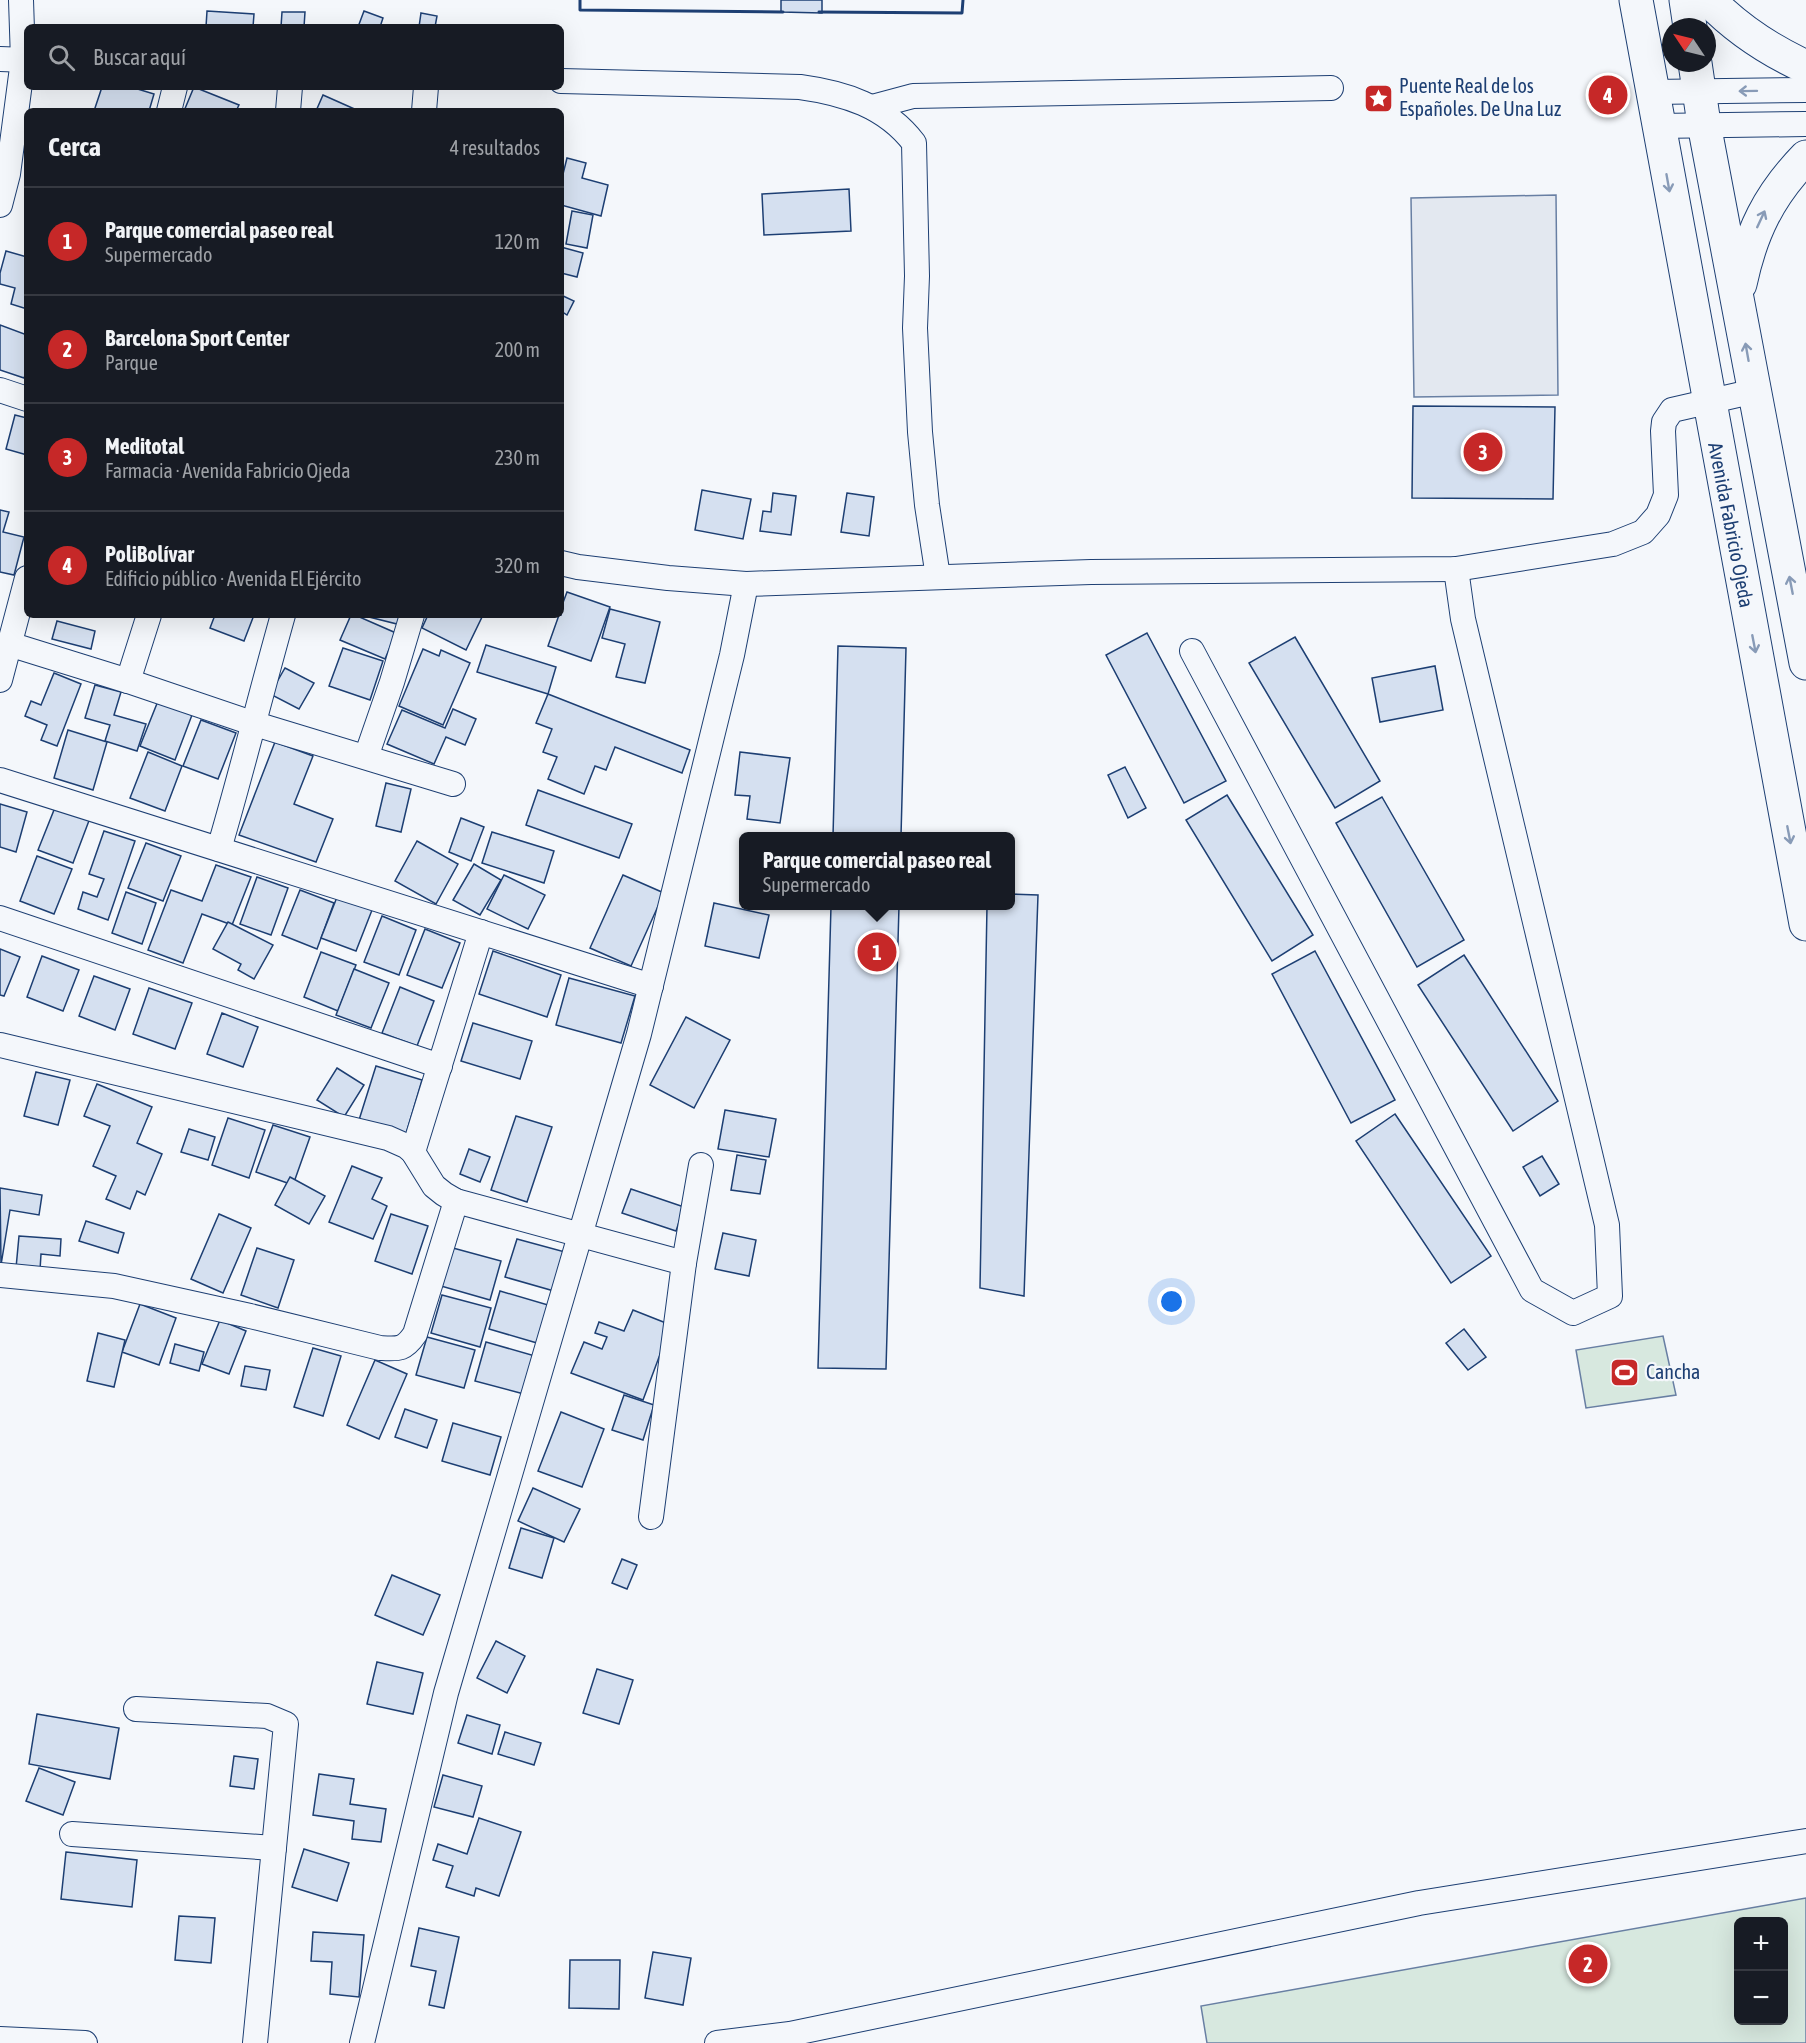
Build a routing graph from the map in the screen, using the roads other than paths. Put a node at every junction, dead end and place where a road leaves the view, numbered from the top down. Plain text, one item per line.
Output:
1 (21, 0) edge
2 (1638, 11) edge
3 (1716, 26) edge
4 (1662, 45) edge
5 (17, 59) edge
6 (1806, 67) edge
7 (1697, 77) edge
8 (564, 81) edge
9 (1331, 88) dead end
10 (174, 90) edge
11 (290, 90) edge
12 (426, 90) edge
13 (1806, 90) edge
14 (1652, 92) junction
15 (872, 107) junction
16 (170, 108) edge
17 (288, 108) edge
18 (424, 108) edge
19 (1704, 124) junction
20 (1806, 124) edge
21 (1657, 126) junction
22 (1806, 157) edge
23 (0, 205) edge
24 (1737, 294) junction
25 (0, 390) edge
26 (1755, 391) junction
27 (24, 398) edge
28 (1708, 402) junction
29 (564, 564) edge
30 (1456, 569) junction
31 (938, 577) junction
32 (746, 584) junction
33 (24, 589) edge
34 (147, 618) edge
35 (282, 618) edge
36 (411, 618) edge
37 (9, 644) junction
38 (1192, 651) dead end
39 (1806, 663) edge
40 (0, 680) edge
41 (128, 681) junction
42 (252, 723) junction
43 (366, 757) junction
44 (0, 780) edge
45 (453, 784) dead end
46 (219, 849) junction
47 (0, 918) edge
48 (1806, 924) edge
49 (481, 932) junction
50 (651, 986) junction
51 (0, 1045) edge
52 (440, 1066) junction
53 (413, 1152) junction
54 (701, 1165) dead end
55 (456, 1201) junction
56 (580, 1235) junction
57 (684, 1263) junction
58 (0, 1275) edge
59 (651, 1517) dead end
60 (136, 1708) dead end
61 (72, 1834) dead end
62 (1806, 1841) edge
63 (274, 1848) junction
64 (788, 2038) edge
65 (0, 2039) edge
66 (85, 2043) edge
67 (255, 2043) edge
68 (362, 2043) edge
69 (717, 2043) edge

1 - 5 street
2 - 4 street
2 - 14 street, Avenida Fabricio Ojeda
3 - 6 street
5 - 23 street
13 -> 7 street
7 - 14 street
7 - 19 street
8 - 15 street
9 - 15 street
10 - 16 street
11 - 17 street
12 - 18 street
14 - 21 street, Avenida Fabricio Ojeda
15 - 31 street
19 - 20 street
19 - 21 street
19 - 24 street
21 -> 28 street, Avenida Fabricio Ojeda
24 -> 22 street
26 -> 24 street
25 - 27 street
26 - 28 street
39 -> 26 street
28 - 30 street
28 -> 48 street, Avenida Fabricio Ojeda
29 - 32 street
30 - 31 street
30 - 38 street
31 - 32 street
32 - 50 street
33 - 37 street
34 - 41 street
35 - 42 street
36 - 43 street
37 - 40 street
37 - 41 street
41 - 42 street
42 - 43 street
42 - 46 street
43 - 45 street
44 - 46 street
46 - 49 street
47 - 52 street
49 - 50 street
49 - 52 street
50 - 56 street
51 - 53 street
52 - 53 street
53 - 55 street
54 - 57 street
55 - 56 street
55 - 58 street
56 - 57 street
56 - 68 street
57 - 59 street
60 - 63 street
61 - 63 street
62 - 64 street
63 - 67 street
64 - 69 street
65 - 66 street

